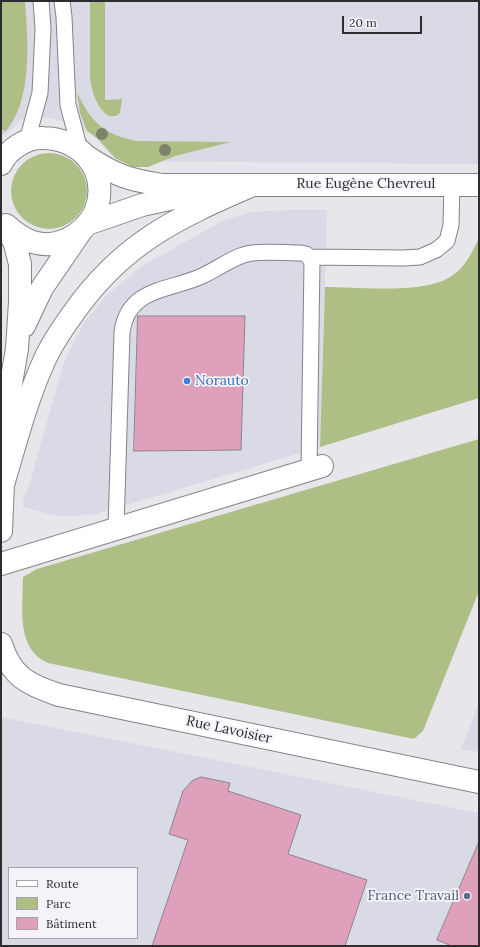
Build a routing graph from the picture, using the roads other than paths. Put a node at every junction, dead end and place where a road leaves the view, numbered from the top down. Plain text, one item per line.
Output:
1 (41, 1) edge
2 (62, 1) edge
3 (10, 152) edge
4 (83, 153) junction
5 (452, 184) junction
6 (479, 184) edge
7 (252, 185) junction
8 (3, 221) edge
9 (84, 227) junction
10 (310, 257) junction
11 (17, 348) junction
12 (315, 468) joint
13 (2, 488) junction
14 (116, 529) junction
15 (1, 531) edge
16 (1, 564) edge
17 (1, 644) edge
18 (479, 782) edge

1 - 3 lane
2 - 4 lane
3 - 4 street, Rue Eugène Chevreul
4 - 7 street, Rue Eugène Chevreul
4 - 9 street
5 - 6 street, Rue Eugène Chevreul
5 - 7 street, Rue Eugène Chevreul
5 - 10 lane
7 - 9 street, Rue Eugène Chevreul
7 - 13 street
8 - 9 street, Rue Eugène Chevreul
8 - 11 street
9 - 11 street
10 - 12 lane
10 - 14 lane
11 - 13 street
12 - 14 street
13 - 15 street
14 - 16 street
17 - 18 street, Rue Lavoisier

